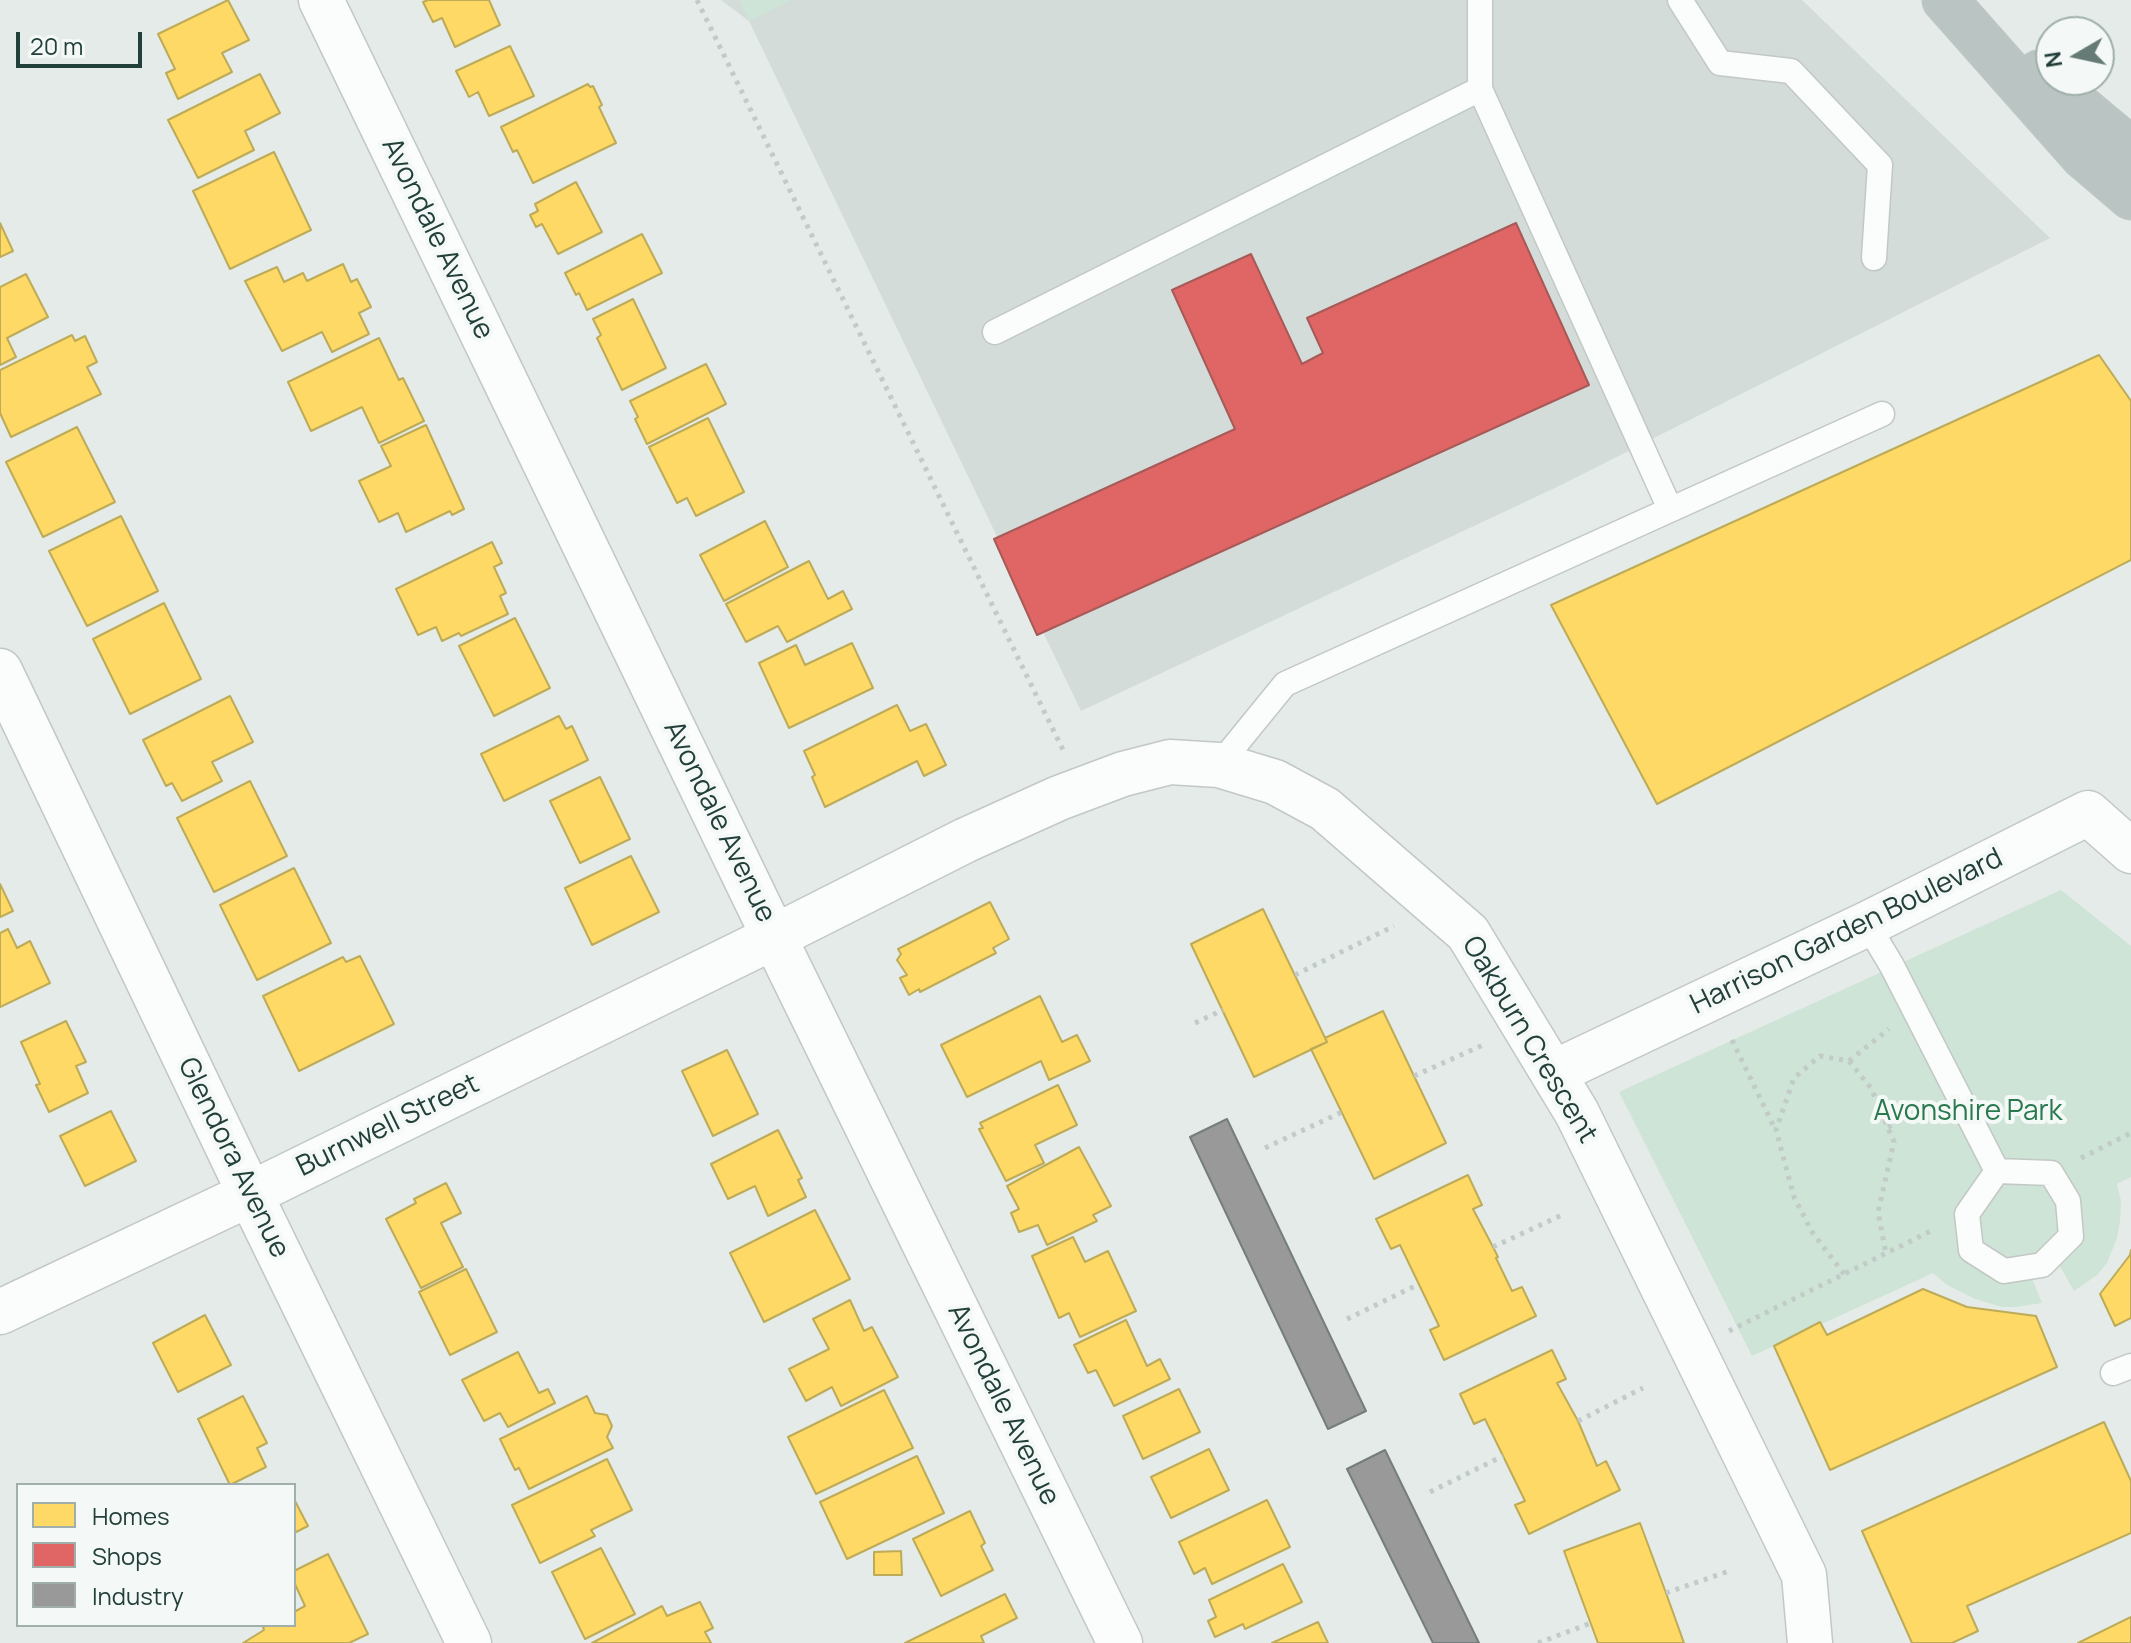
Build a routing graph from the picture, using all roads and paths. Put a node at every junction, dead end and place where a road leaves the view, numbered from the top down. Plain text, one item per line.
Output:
1 (321, 0) edge
2 (697, 0) edge
3 (1480, 0) edge
4 (1680, 0) edge
5 (1945, 0) edge
6 (1952, 0) edge
7 (1480, 89) junction
8 (2131, 150) edge
9 (2131, 197) edge
10 (1874, 258) dead end
11 (995, 332) dead end
12 (1882, 414) dead end
13 (1670, 509) junction
14 (0, 671) edge
15 (1219, 765) junction
16 (1082, 790) junction
17 (2131, 851) edge
18 (1867, 924) junction
19 (1396, 925) dead end
20 (774, 937) junction
21 (1295, 975) dead end
22 (1223, 1010) dead end
23 (1915, 1010) junction
24 (1195, 1023) dead end
25 (1732, 1040) dead end
26 (1483, 1045) dead end
27 (1849, 1061) junction
28 (1553, 1073) junction
29 (1414, 1076) dead end
30 (1957, 1092) junction
31 (1342, 1112) dead end
32 (1888, 1127) junction
33 (1776, 1130) junction
34 (2131, 1133) edge
35 (1265, 1148) dead end
36 (1997, 1171) junction
37 (2051, 1173) junction
38 (250, 1194) junction
39 (1967, 1214) junction
40 (1562, 1215) dead end
41 (1493, 1247) dead end
42 (1886, 1254) junction
43 (1844, 1274) junction
44 (1419, 1284) dead end
45 (0, 1312) edge
46 (1347, 1319) dead end
47 (1692, 1349) junction
48 (1643, 1388) dead end
49 (1578, 1421) dead end
50 (1503, 1456) dead end
51 (1430, 1492) dead end
52 (1732, 1570) dead end
53 (1666, 1593) dead end
54 (1591, 1623) dead end
55 (469, 1643) edge
56 (1120, 1643) edge
57 (1538, 1643) edge
58 (1810, 1643) edge

1 - 20 street, Avondale Avenue
2 - 16 path
3 - 7 lane
4 - 10 lane
5 - 9 highway
6 - 8 highway
7 - 11 lane
7 - 13 lane
12 - 13 lane
13 - 15 lane
14 - 38 street, Glendora Avenue
15 - 16 street, Oakburn Crescent
15 - 28 street, Oakburn Crescent
16 - 20 street, Oakburn Crescent
17 - 18 street, Harrison Garden Boulevard
18 - 23 lane
18 - 28 street, Harrison Garden Boulevard
19 - 21 path
20 - 38 street, Burnwell Street
20 - 56 street, Avondale Avenue
22 - 24 path
23 - 27 path
23 - 30 lane
25 - 33 path
26 - 29 path
27 - 32 path
27 - 33 path
28 - 47 street, Oakburn Crescent
30 - 32 path
30 - 36 lane
31 - 35 path
32 - 42 path
33 - 43 path
34 - 37 path
36 - 37 lane
36 - 39 lane
37 - 39 lane
38 - 45 street, Burnwell Street
38 - 55 street, Glendora Avenue
39 - 42 path
40 - 41 path
42 - 43 path
43 - 47 path
44 - 46 path
47 - 58 street, Oakburn Crescent
48 - 49 path
50 - 51 path
52 - 53 path
54 - 57 path

